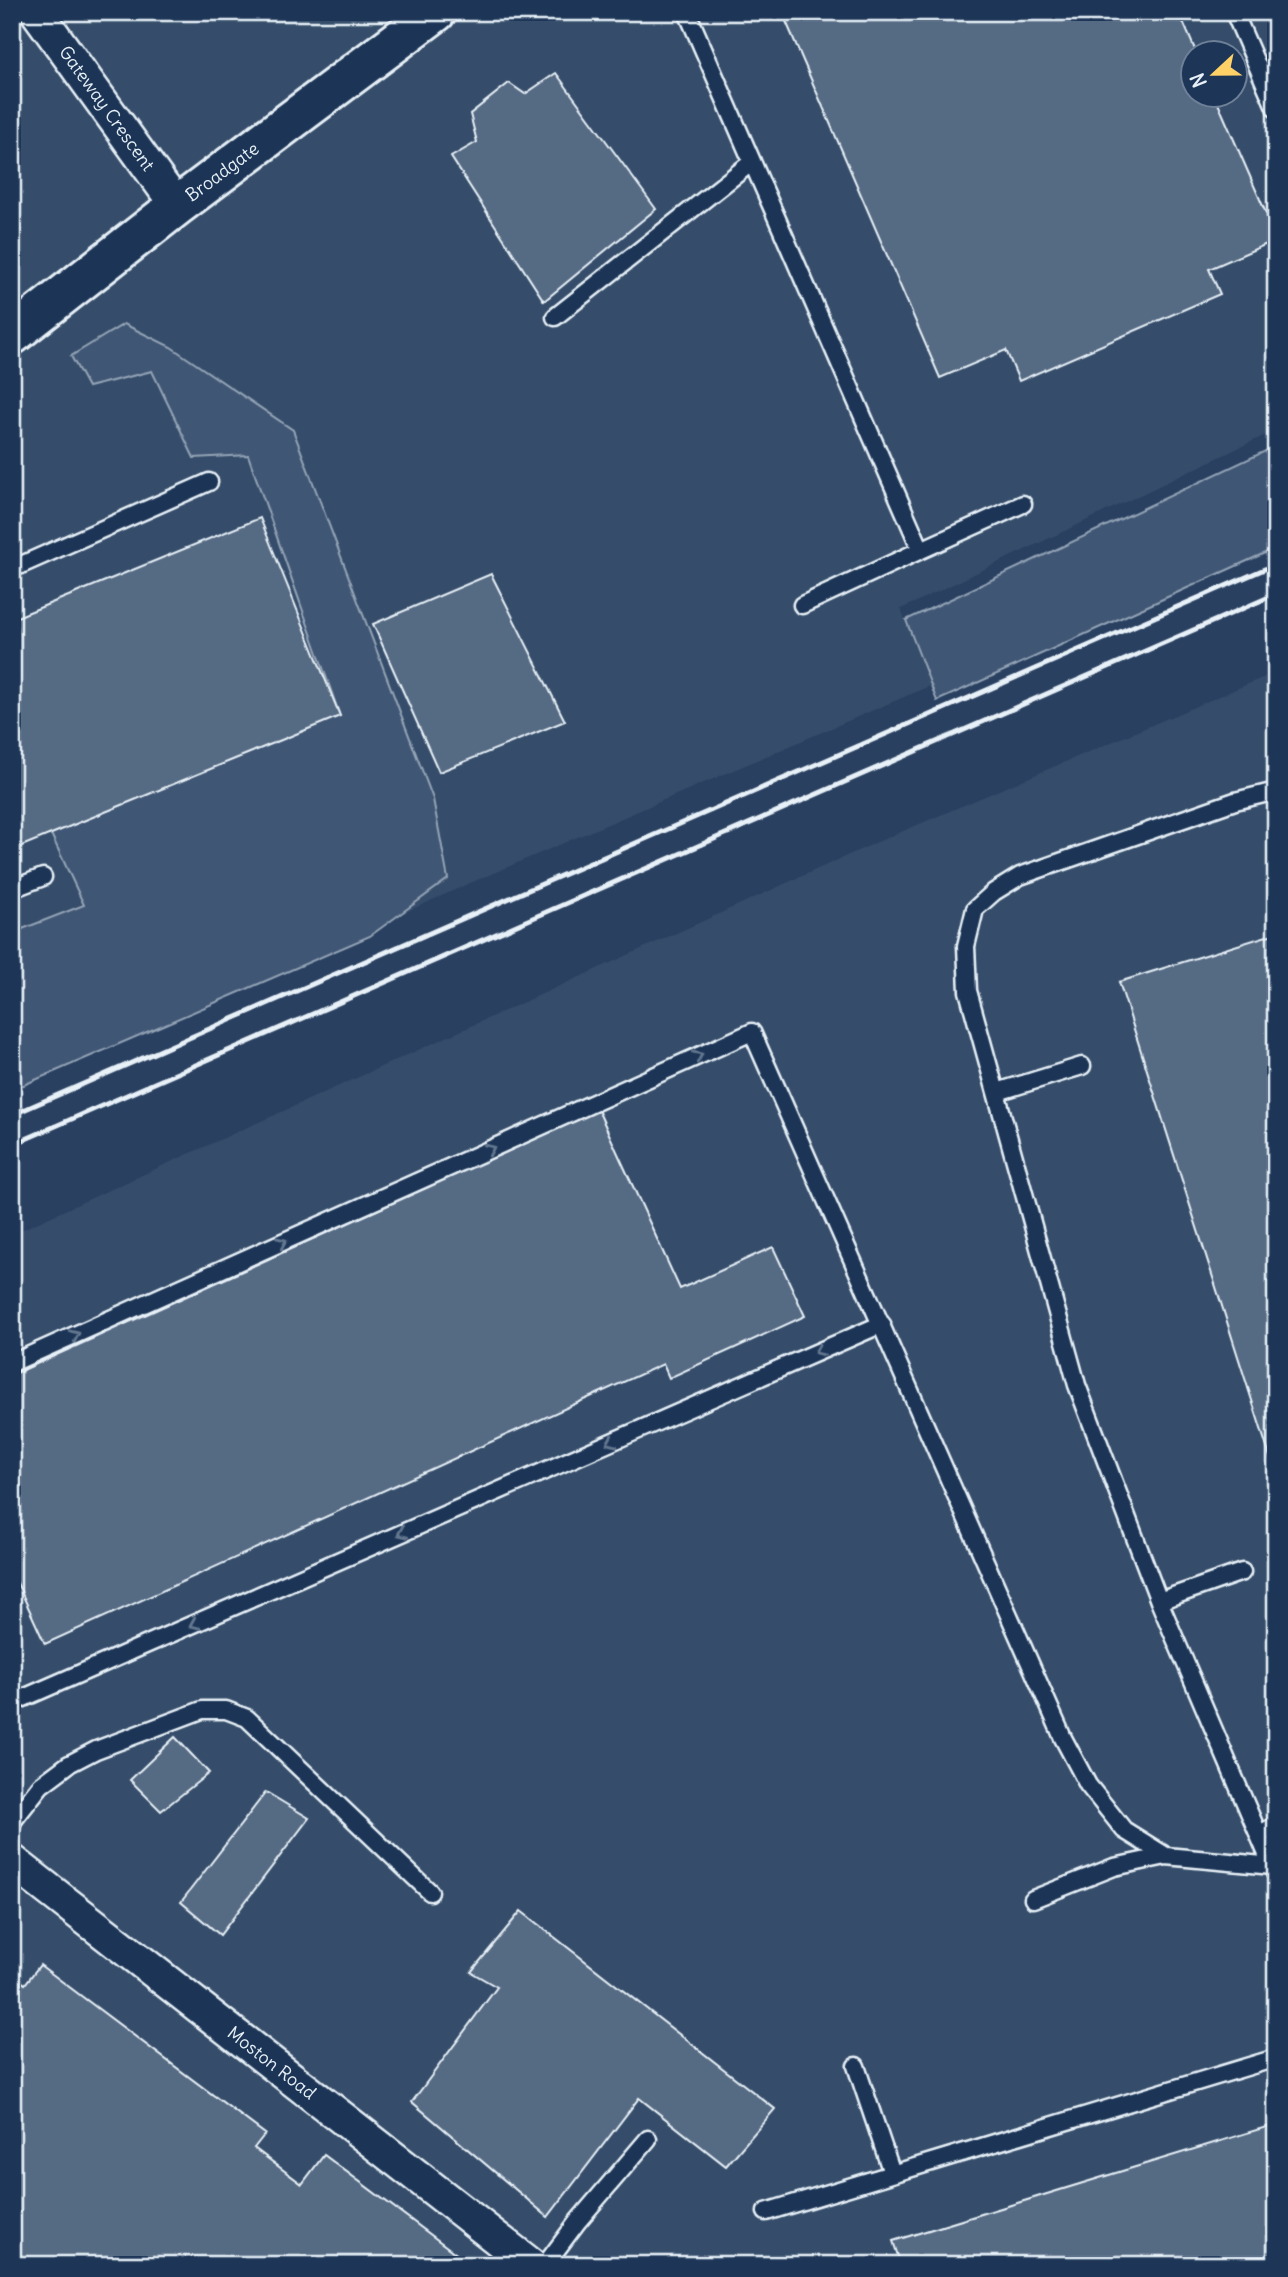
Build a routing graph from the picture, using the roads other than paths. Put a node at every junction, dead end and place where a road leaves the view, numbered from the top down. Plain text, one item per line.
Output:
1 (37, 12) edge
2 (436, 12) edge
3 (687, 12) edge
4 (1234, 12) edge
5 (1276, 109) edge
6 (752, 162) junction
7 (177, 206) junction
8 (555, 317) dead end
9 (12, 335) edge
10 (209, 482) dead end
11 (1023, 504) dead end
12 (921, 550) junction
13 (12, 569) edge
14 (802, 605) dead end
15 (1276, 791) edge
16 (43, 877) dead end
17 (12, 889) edge
18 (1083, 1066) dead end
19 (997, 1093) junction
20 (882, 1324) junction
21 (12, 1363) edge
22 (1242, 1572) dead end
23 (1159, 1601) junction
24 (12, 1703) edge
25 (12, 1822) edge
26 (1276, 1825) edge
27 (1259, 1835) junction
28 (1166, 1856) junction
29 (12, 1861) edge
30 (1275, 1870) edge
31 (430, 1892) dead end
32 (1033, 1899) dead end
33 (1276, 2057) edge
34 (856, 2066) dead end
35 (648, 2139) dead end
36 (892, 2174) junction
37 (766, 2212) dead end
38 (531, 2265) edge
39 (545, 2265) edge

1 - 7 street, Gateway Crescent
2 - 7 street, Broadgate
3 - 6 lane
4 - 5 lane
6 - 8 lane
6 - 12 lane
7 - 9 street, Broadgate
10 - 13 lane
11 - 12 lane
12 - 14 lane
15 - 19 lane
16 - 17 lane
18 - 19 lane
19 - 23 lane
21 -> 20 lane
20 -> 24 lane
20 - 28 lane
22 - 23 lane
23 - 27 lane
25 - 31 lane
26 - 27 lane
27 - 30 lane
28 - 30 lane
28 - 32 lane
29 - 38 street, Moston Road
33 - 36 lane
34 - 36 lane
35 - 39 lane
36 - 37 lane

